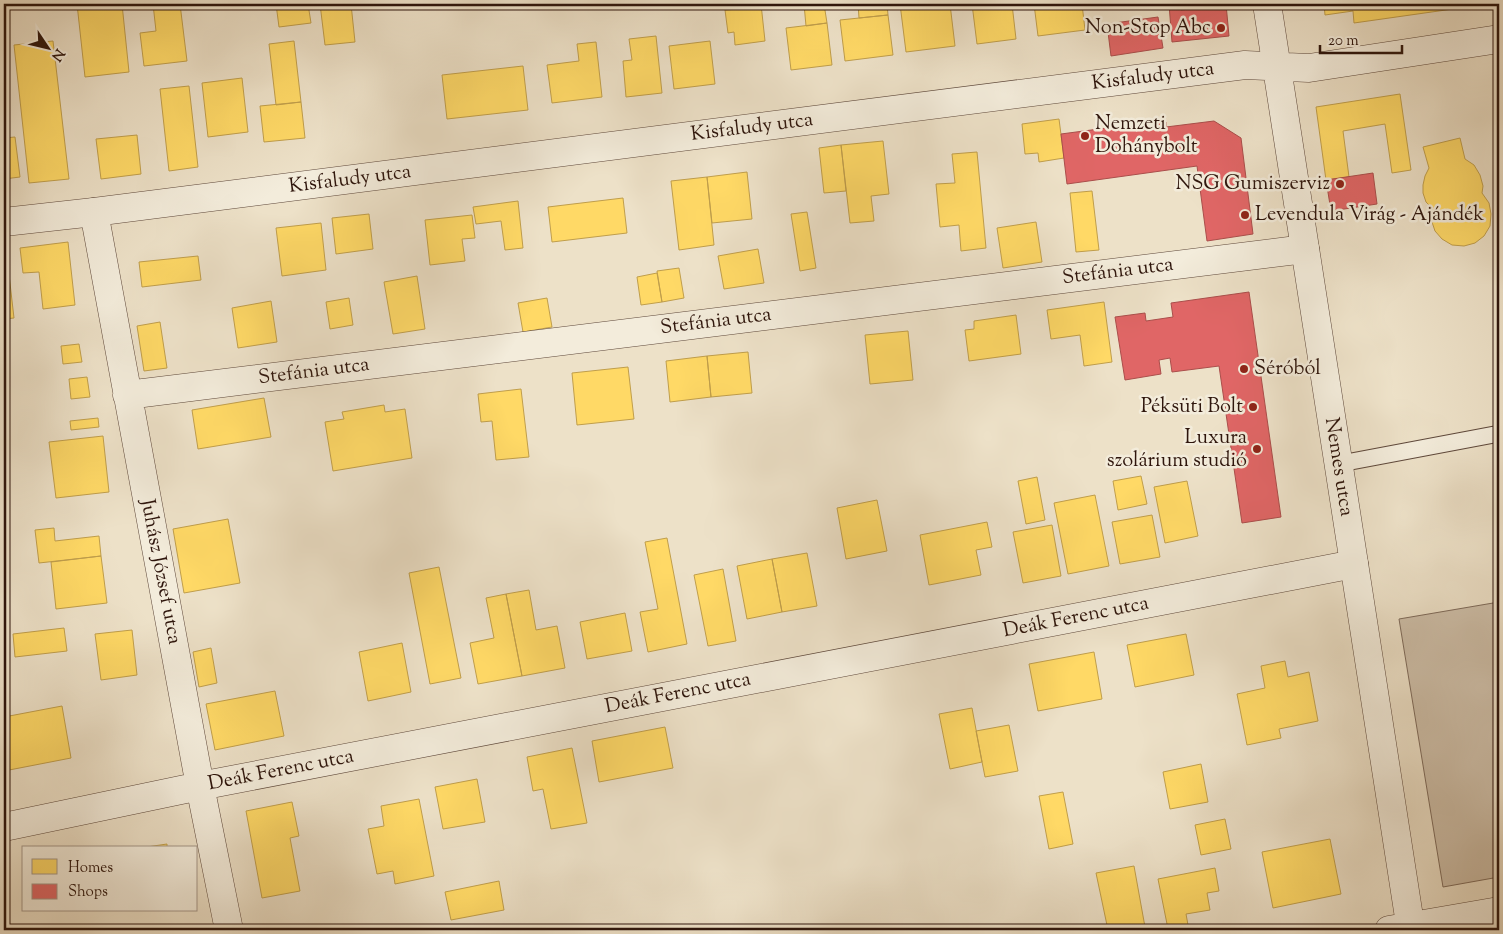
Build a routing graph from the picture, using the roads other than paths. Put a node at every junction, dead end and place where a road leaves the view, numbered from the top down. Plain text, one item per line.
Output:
1 (1267, 4) edge
2 (1499, 39) edge
3 (1278, 67) junction
4 (94, 212) junction
5 (4, 222) edge
6 (1304, 249) junction
7 (127, 395) junction
8 (1497, 434) dead end
9 (1338, 464) junction
10 (1354, 564) junction
11 (200, 786) junction
12 (4, 827) edge
13 (1499, 911) edge
14 (1404, 929) edge
15 (229, 930) edge

1 - 3 street, Nemes utca
2 - 3 street, Kisfaludy utca
3 - 4 street, Kisfaludy utca
3 - 6 street, Nemes utca
4 - 5 street, Kisfaludy utca
4 - 7 street, Juhász József utca
6 - 7 street, Stefánia utca
6 - 9 street, Nemes utca
7 - 11 street, Juhász József utca
8 - 9 lane
9 - 10 street, Nemes utca
10 - 11 street, Deák Ferenc utca
10 - 14 street, Nemes utca
11 - 12 street, Deák Ferenc utca
11 - 15 street, Juhász József utca
13 - 14 street

